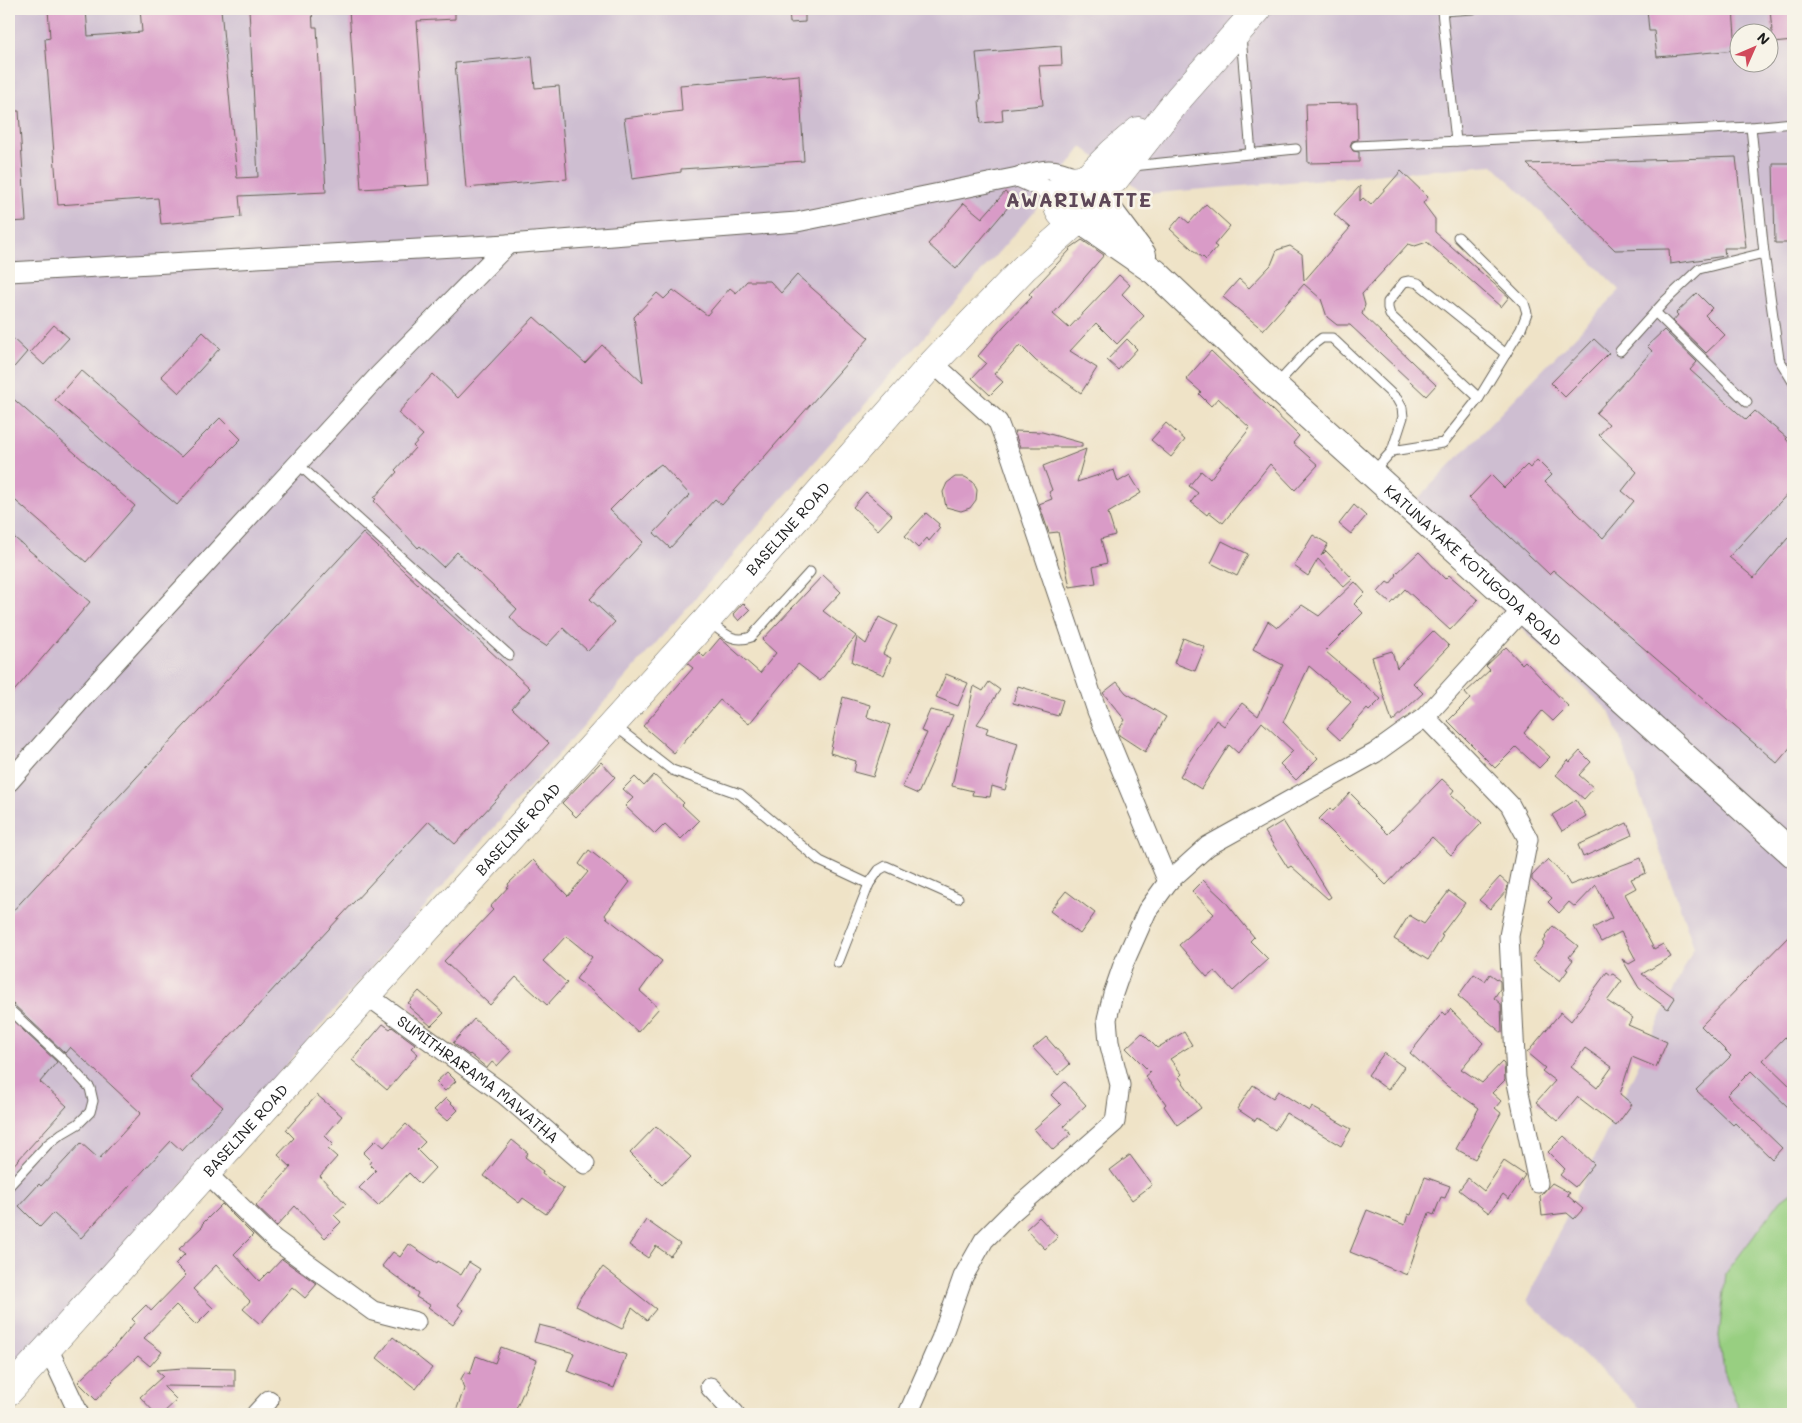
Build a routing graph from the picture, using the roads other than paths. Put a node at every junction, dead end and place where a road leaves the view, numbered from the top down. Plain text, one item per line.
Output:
1 (1473, 9) edge
2 (1249, 19) edge
3 (1180, 97) junction
4 (1793, 123) edge
5 (1751, 127) junction
6 (1456, 141) junction
7 (1356, 146) dead end
8 (1296, 149) dead end
9 (1251, 154) junction
10 (1125, 167) junction
11 (1018, 177) junction
12 (1080, 200) junction
13 (1458, 237) dead end
14 (508, 244) junction
15 (1764, 253) junction
16 (9, 272) edge
17 (1655, 312) junction
18 (1620, 351) dead end
19 (1506, 354) junction
20 (933, 363) junction
21 (1793, 382) edge
22 (1275, 386) junction
23 (1479, 398) junction
24 (1747, 402) dead end
25 (1392, 451) junction
26 (298, 464) junction
27 (1373, 473) junction
28 (810, 572) dead end
29 (1523, 609) junction
30 (706, 621) junction
31 (509, 655) dead end
32 (1425, 717) junction
33 (613, 724) junction
34 (9, 782) edge
35 (1793, 854) edge
36 (1168, 882) junction
37 (869, 884) junction
38 (958, 898) dead end
39 (838, 963) dead end
40 (368, 996) junction
41 (9, 1009) edge
42 (585, 1164) dead end
43 (206, 1173) junction
44 (1538, 1183) dead end
45 (9, 1186) edge
46 (416, 1322) dead end
47 (48, 1348) junction
48 (710, 1387) dead end
49 (9, 1391) edge
50 (269, 1400) dead end
51 (80, 1414) edge
52 (256, 1414) edge
53 (735, 1414) edge
54 (908, 1414) edge

1 - 6 lane
2 - 3 main road, BASELINE ROAD
2 - 9 lane
3 - 10 main road, BASELINE ROAD
3 - 12 main road, BASELINE ROAD
4 - 5 lane
5 - 6 lane
5 - 15 lane
6 - 7 lane
8 - 9 lane
9 - 10 lane
10 - 12 main road, BASELINE ROAD
11 - 12 street
11 - 12 street
11 - 14 street
12 - 20 main road, BASELINE ROAD
12 - 22 main road, KATUNAYAKE KOTUGODA ROAD
13 - 19 lane
14 - 16 street
14 - 26 street
15 - 17 lane
15 - 21 lane
17 - 18 lane
17 - 24 lane
19 - 23 lane
19 - 23 lane
20 - 30 main road, BASELINE ROAD
20 - 36 street
22 - 25 lane
22 - 27 main road, KATUNAYAKE KOTUGODA ROAD
23 - 25 lane
25 - 27 lane
26 - 31 lane
26 - 34 street
27 - 29 main road, KATUNAYAKE KOTUGODA ROAD
28 - 30 lane
29 - 32 street
29 - 35 main road, KATUNAYAKE KOTUGODA ROAD
30 - 33 main road, BASELINE ROAD
32 - 36 street
32 - 44 street
33 - 37 lane
33 - 40 main road, BASELINE ROAD
36 - 54 street
37 - 38 lane
37 - 39 lane
40 - 42 street, SUMITHRARAMA MAWATHA
40 - 43 main road, BASELINE ROAD
41 - 45 lane
43 - 46 street
43 - 47 main road, BASELINE ROAD
47 - 49 main road, BASELINE ROAD
47 - 51 street
48 - 53 street
50 - 52 street

